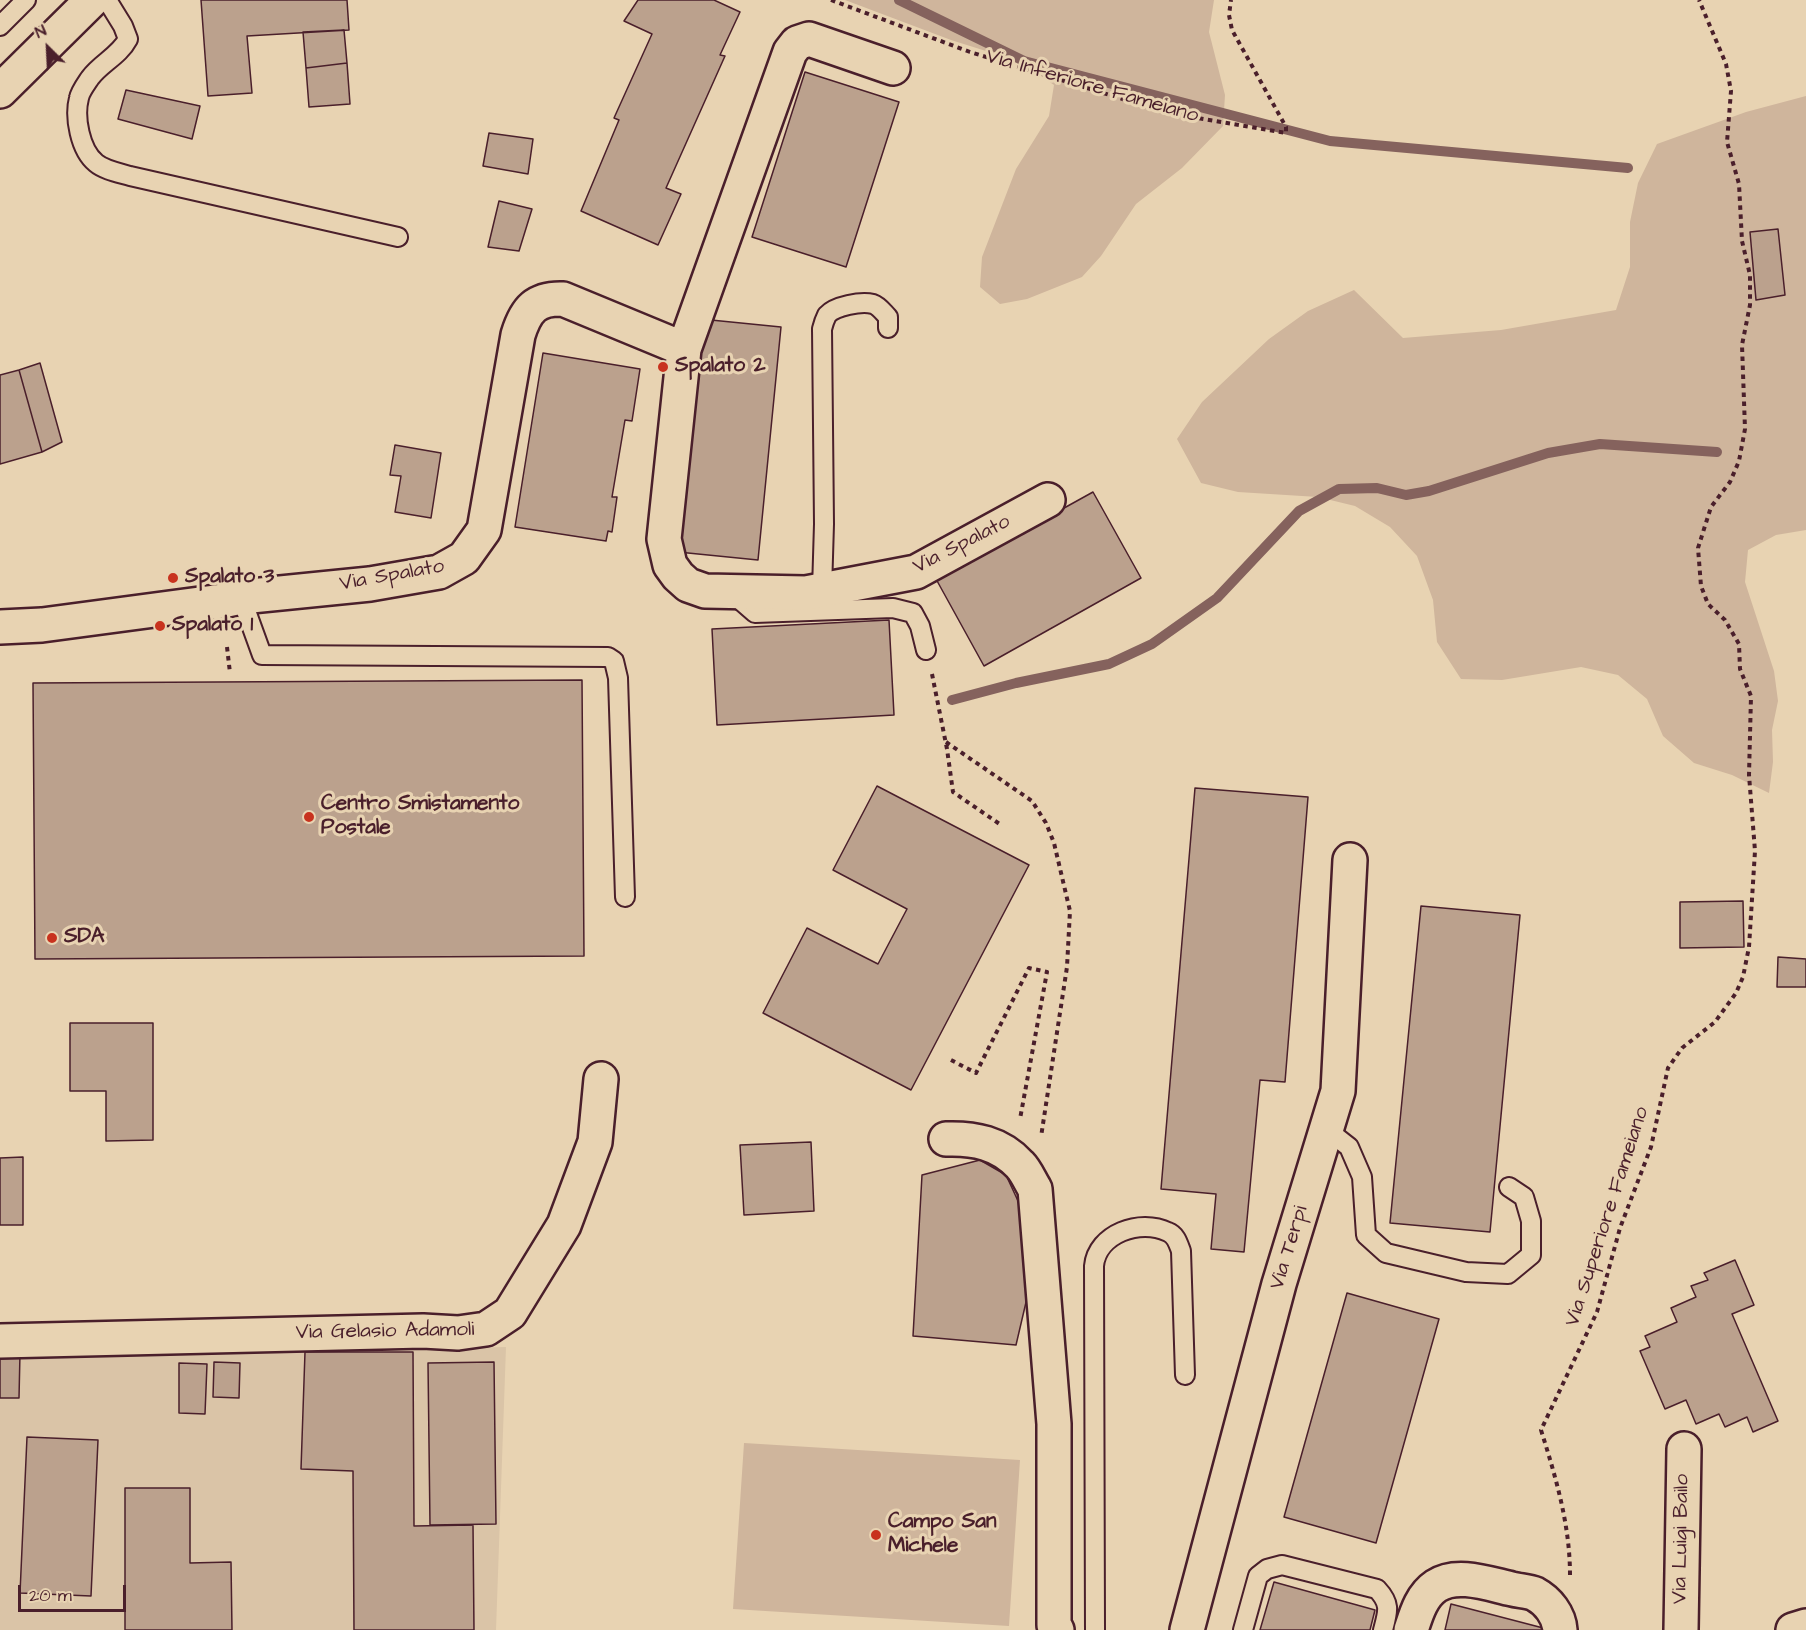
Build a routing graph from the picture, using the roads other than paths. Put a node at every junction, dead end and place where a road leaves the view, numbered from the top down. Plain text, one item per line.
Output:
1 (26, 0) edge
2 (92, 0) edge
3 (107, 0) edge
4 (0, 26) edge
5 (893, 68) dead end
6 (0, 91) edge
7 (398, 237) dead end
8 (888, 328) dead end
9 (684, 349) junction
10 (1048, 500) dead end
11 (822, 590) junction
12 (730, 592) junction
13 (241, 597) junction
14 (0, 627) edge
15 (926, 650) road end
16 (1350, 860) dead end
17 (625, 897) dead end
18 (601, 1079) dead end
19 (1326, 1129) junction
20 (946, 1139) dead end
21 (1509, 1187) dead end
22 (0, 1341) edge
23 (1185, 1375) dead end
24 (1684, 1449) dead end
25 (1806, 1626) edge
26 (1057, 1630) edge
27 (1095, 1630) edge
28 (1187, 1630) edge
29 (1243, 1630) edge
30 (1383, 1630) edge
31 (1411, 1630) edge
32 (1560, 1630) edge
33 (1681, 1630) edge
34 (1792, 1630) edge

1 - 4 lane
2 - 6 street
3 - 7 lane
5 - 9 street, Via Spalato
8 - 11 lane
9 - 12 street, Via Spalato
9 - 13 street, Via Spalato
10 - 11 street, Via Spalato
11 - 12 street, Via Spalato
12 - 15 lane
13 - 14 street, Via Spalato
13 - 17 lane
16 - 19 street, Via Terpi
18 - 22 street, Via Gelasio Adamoli
19 - 21 lane
19 - 28 street, Via Terpi
20 - 26 street
23 - 27 lane
24 - 33 street, Via Luigi Bailo
25 - 34 street
29 - 30 lane
31 - 32 street

